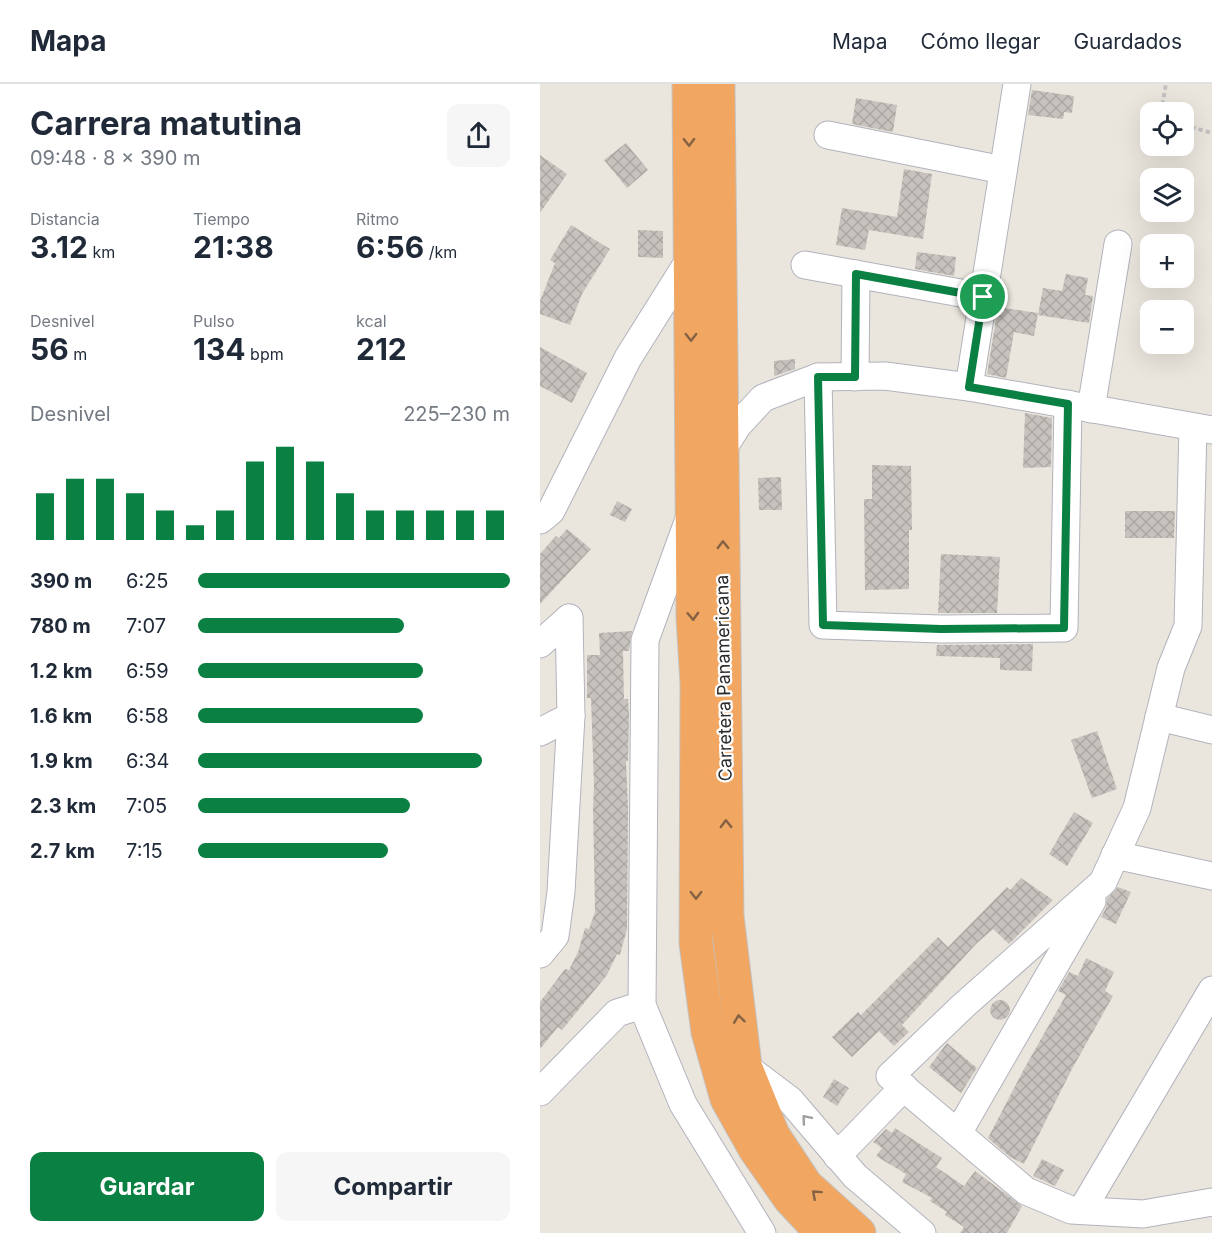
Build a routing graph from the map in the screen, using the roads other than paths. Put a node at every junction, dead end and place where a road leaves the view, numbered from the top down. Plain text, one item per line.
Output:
1 (688, 84) edge
2 (718, 84) edge
3 (1017, 84) edge
4 (828, 135) dead end
5 (1003, 170) junction
6 (1118, 244) dead end
7 (690, 260) junction
8 (805, 265) dead end
9 (856, 274) junction
10 (983, 297) junction
11 (818, 377) junction
12 (855, 377) junction
13 (969, 387) junction
14 (1080, 406) junction
15 (1202, 429) edge
16 (722, 450) junction
17 (692, 509) junction
18 (540, 520) edge
19 (540, 644) edge
20 (571, 716) junction
21 (1159, 717) junction
22 (1212, 730) edge
23 (540, 732) edge
24 (1115, 855) junction
25 (1212, 876) edge
26 (1102, 882) junction
27 (561, 892) junction
28 (540, 919) edge
29 (540, 954) edge
30 (1212, 990) edge
31 (642, 1005) junction
32 (745, 1066) junction
33 (543, 1082) edge
34 (904, 1087) junction
35 (958, 1133) junction
36 (837, 1156) junction
37 (1212, 1202) edge
38 (1082, 1210) junction
39 (762, 1233) edge
40 (822, 1233) edge
41 (859, 1233) edge
42 (922, 1233) edge

1 -> 7 highway, Carretera Panamericana
2 - 16 highway, Carretera Panamericana
3 - 5 street
4 - 5 street
5 - 10 street
6 - 14 street
7 -> 17 highway, Carretera Panamericana
7 - 18 street
8 - 9 street
9 - 10 street
9 - 12 street
10 - 13 street
11 - 12 street
11 - 14 street
11 - 16 street
12 - 13 street
13 - 14 street
14 - 15 street
15 - 21 street
32 -> 16 highway, Carretera Panamericana
17 - 31 street
17 -> 40 highway, Carretera Panamericana
19 - 20 street
20 - 23 street
20 - 27 street
21 - 22 street
21 - 24 street
24 - 25 street
24 - 26 street
26 - 34 street
26 - 35 street
27 - 28 street
27 - 29 street
30 - 38 street
31 - 33 street
31 - 39 street
36 -> 32 street
41 -> 32 highway, Carretera Panamericana
34 - 35 street
34 - 36 street
35 - 38 street
36 - 42 street
37 - 38 street

